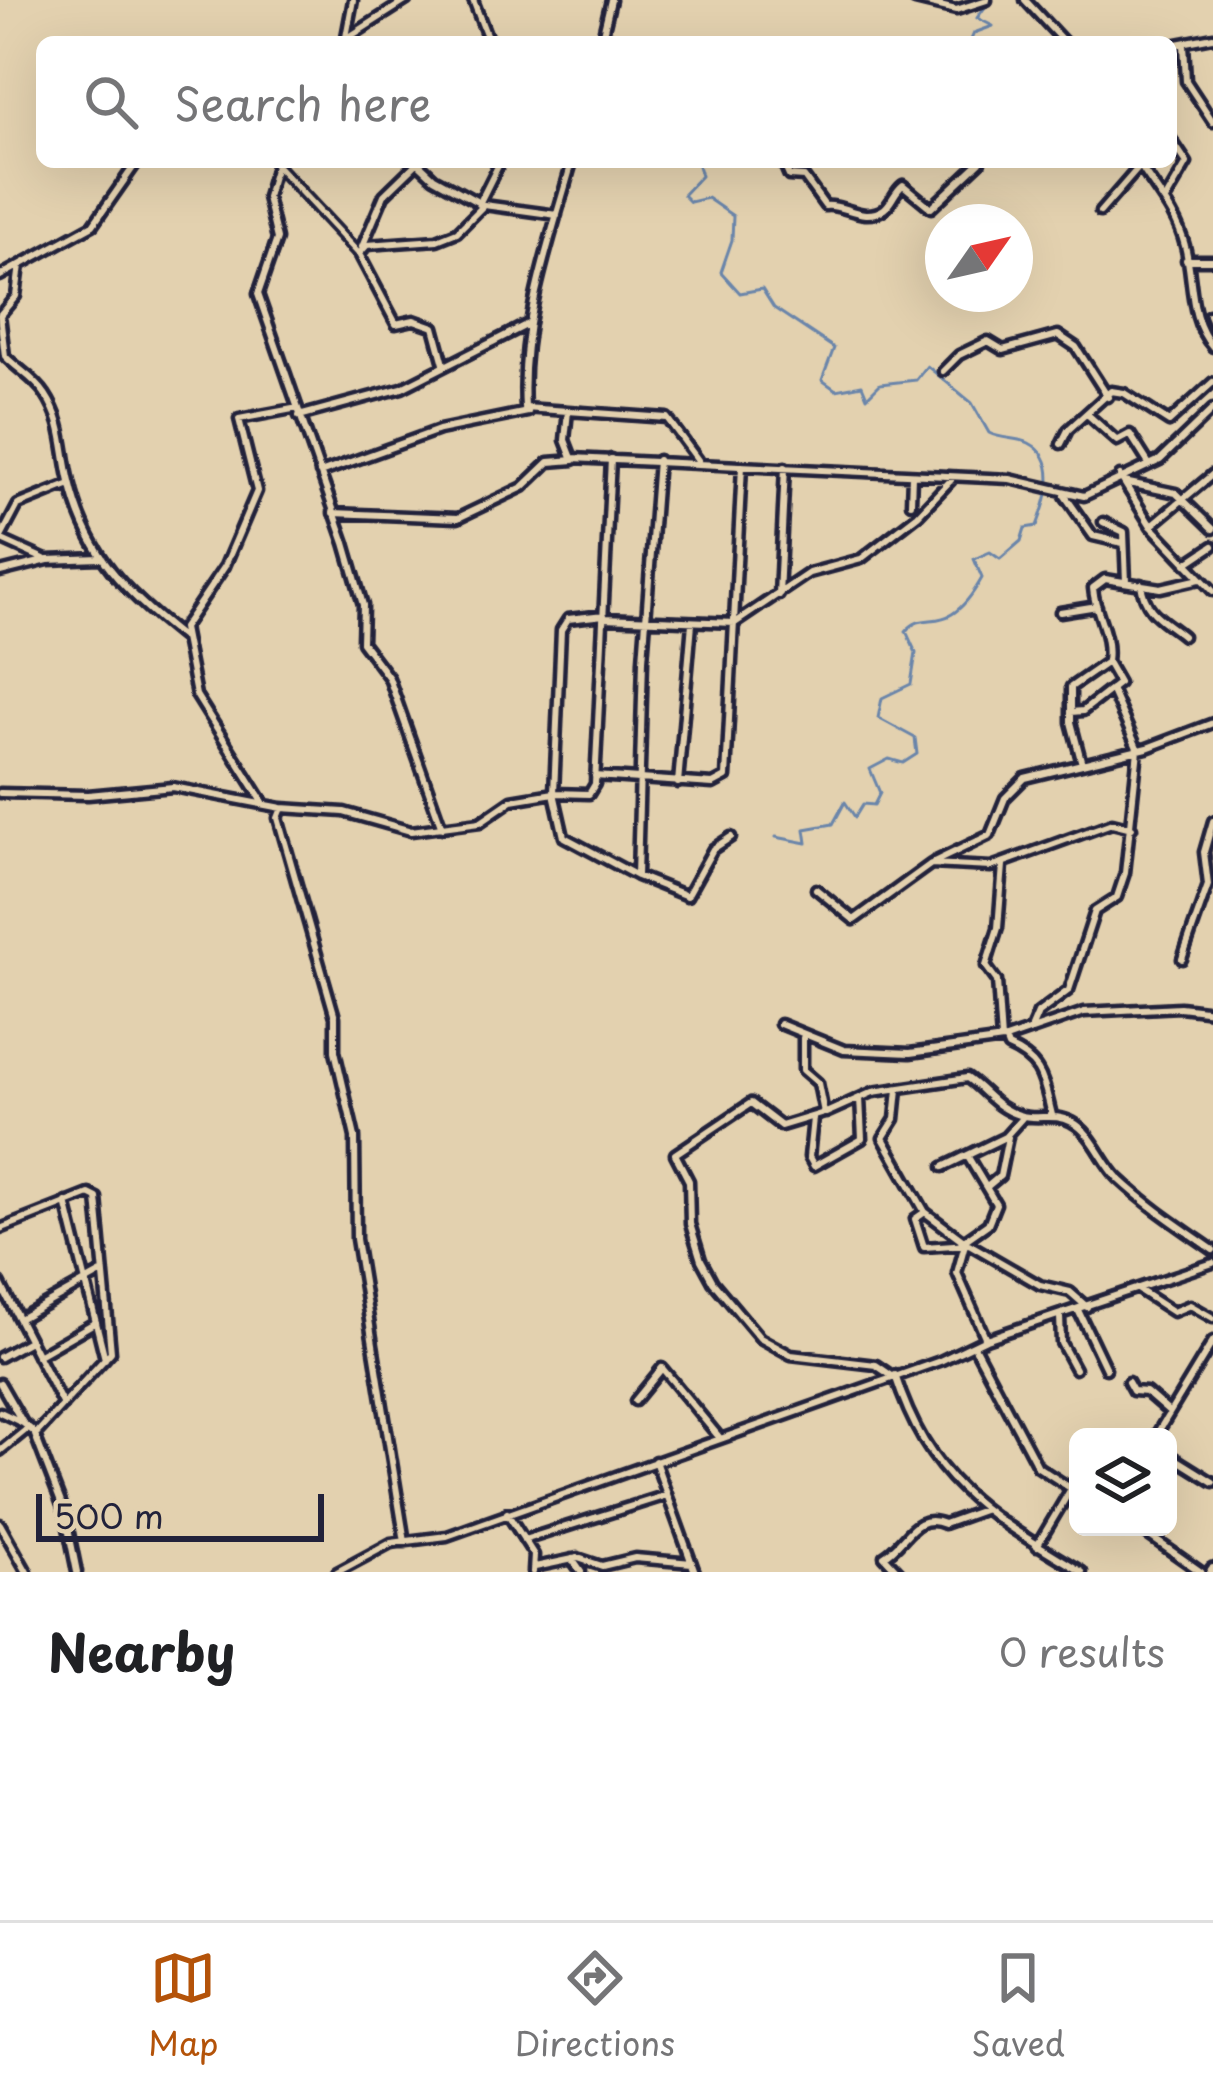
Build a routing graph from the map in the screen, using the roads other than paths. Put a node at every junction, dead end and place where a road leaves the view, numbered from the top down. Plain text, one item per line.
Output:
1 (353, 0) edge
2 (406, 0) edge
3 (472, 0) edge
4 (611, 0) edge
5 (915, 0) edge
6 (987, 0) edge
7 (1025, 0) edge
8 (346, 36) edge
9 (351, 36) edge
10 (487, 36) edge
11 (603, 36) edge
12 (1058, 36) edge
13 (1213, 37) edge
14 (1184, 44) junction
15 (1177, 45) edge
16 (1213, 122) edge
17 (1177, 148) edge
18 (133, 168) edge
19 (276, 168) edge
20 (281, 168) edge
21 (411, 168) edge
22 (423, 168) edge
23 (497, 168) edge
24 (570, 168) edge
25 (786, 168) edge
26 (974, 168) edge
27 (1136, 168) edge
28 (1142, 168) edge
29 (1166, 199) junction
30 (481, 205) junction
31 (1100, 212) dead end
32 (557, 215) junction
33 (360, 250) junction
34 (1186, 260) junction
35 (1213, 260) edge
36 (20, 266) junction
37 (0, 276) edge
38 (527, 323) junction
39 (1213, 347) edge
40 (444, 364) junction
41 (943, 371) dead end
42 (1213, 382) edge
43 (1108, 397) junction
44 (1213, 409) edge
45 (568, 411) junction
46 (298, 412) junction
47 (528, 412) junction
48 (1088, 414) junction
49 (1061, 444) dead end
50 (577, 459) junction
51 (611, 459) junction
52 (658, 460) junction
53 (699, 462) junction
54 (1149, 464) junction
55 (742, 465) junction
56 (785, 466) junction
57 (319, 473) junction
58 (1213, 474) edge
59 (912, 475) junction
60 (1121, 478) junction
61 (951, 480) junction
62 (70, 484) junction
63 (1065, 496) junction
64 (1183, 499) junction
65 (910, 503) dead end
66 (333, 513) junction
67 (1103, 522) dead end
68 (1151, 526) junction
69 (1213, 529) edge
70 (0, 539) edge
71 (1123, 543) junction
72 (1213, 546) edge
73 (100, 558) junction
74 (48, 560) junction
75 (1185, 564) junction
76 (0, 572) edge
77 (1200, 579) junction
78 (1126, 582) junction
79 (1142, 584) junction
80 (1213, 591) edge
81 (779, 595) junction
82 (1097, 606) junction
83 (1060, 612) dead end
84 (604, 617) junction
85 (647, 620) junction
86 (692, 623) junction
87 (734, 623) junction
88 (180, 632) junction
89 (1183, 635) dead end
90 (1106, 662) junction
91 (1111, 689) junction
92 (1071, 712) junction
93 (1213, 723) edge
94 (1138, 750) junction
95 (1082, 764) junction
96 (596, 776) junction
97 (641, 783) junction
98 (678, 783) junction
99 (0, 793) edge
100 (554, 793) junction
101 (267, 805) junction
102 (279, 812) junction
103 (1213, 821) edge
104 (442, 828) junction
105 (1133, 828) junction
106 (731, 837) dead end
107 (1006, 862) junction
108 (932, 864) junction
109 (637, 877) junction
110 (816, 889) dead end
111 (1183, 959) dead end
112 (1213, 1011) edge
113 (780, 1024) dead end
114 (1032, 1027) junction
115 (803, 1038) dead end
116 (1004, 1040) junction
117 (898, 1089) junction
118 (860, 1098) junction
119 (824, 1113) junction
120 (1052, 1115) junction
121 (1026, 1116) junction
122 (813, 1118) junction
123 (1009, 1133) junction
124 (968, 1157) junction
125 (943, 1167) dead end
126 (988, 1186) junction
127 (66, 1202) junction
128 (925, 1212) junction
129 (0, 1229) edge
130 (964, 1244) junction
131 (1213, 1250) edge
132 (1213, 1263) edge
133 (104, 1272) junction
134 (86, 1280) junction
135 (0, 1283) edge
136 (1136, 1289) junction
137 (1083, 1308) junction
138 (1060, 1316) junction
139 (1213, 1318) edge
140 (19, 1319) junction
141 (96, 1322) junction
142 (986, 1339) junction
143 (1213, 1340) edge
144 (29, 1341) junction
145 (974, 1346) junction
146 (37, 1355) junction
147 (0, 1358) edge
148 (105, 1359) junction
149 (1076, 1369) dead end
150 (1106, 1369) dead end
151 (893, 1376) junction
152 (1128, 1382) dead end
153 (0, 1383) edge
154 (635, 1401) dead end
155 (63, 1405) junction
156 (0, 1412) edge
157 (1168, 1412) junction
158 (28, 1428) junction
159 (1160, 1428) edge
160 (718, 1437) junction
161 (0, 1451) edge
162 (1177, 1460) edge
163 (655, 1461) junction
164 (1213, 1482) edge
165 (1069, 1488) edge
166 (667, 1495) junction
167 (1069, 1498) edge
168 (983, 1510) junction
169 (507, 1513) junction
170 (0, 1524) edge
171 (1150, 1536) edge
172 (524, 1540) junction
173 (406, 1542) junction
174 (1037, 1546) junction
175 (572, 1559) junction
176 (603, 1566) junction
177 (693, 1567) edge
178 (534, 1569) edge
179 (27, 1572) edge
180 (77, 1572) edge
181 (337, 1572) edge
182 (581, 1572) edge
183 (591, 1572) edge
184 (899, 1572) edge
185 (1082, 1572) edge
186 (1201, 1572) edge

1 - 8 street
2 - 9 street
3 - 10 street
4 - 11 street
5 - 6 street
7 - 12 street
13 - 14 street
14 - 15 street
14 - 16 street
17 - 29 street
18 - 36 street
19 - 46 street
20 - 33 street
21 - 33 street
22 - 30 street
23 - 30 street
24 - 32 street
25 - 26 street
27 - 31 street
28 - 29 street
29 - 34 street
30 - 32 street
30 - 33 street
32 - 38 street
33 - 40 street
34 - 35 street
34 - 39 street
36 - 37 street
36 - 62 street
38 - 40 street
38 - 47 street
40 - 46 street
41 - 43 street
42 - 43 street
43 - 48 street
44 - 54 street
45 - 47 street
45 - 50 street
45 - 53 street
46 - 57 street
46 - 88 street
47 - 57 street
48 - 49 street
48 - 54 street
50 - 51 street
50 - 66 street
51 - 52 street
51 - 84 street
52 - 53 street
52 - 85 street
53 - 55 street
54 - 60 street
55 - 56 street
55 - 87 street
56 - 59 street
56 - 81 street
57 - 66 street
58 - 64 street
59 - 61 street
59 - 65 street
60 - 63 street
60 - 64 street
60 - 68 street
61 - 63 street
61 - 81 street
62 - 70 street
62 - 73 street
63 - 71 street
64 - 68 street
64 - 69 street
66 - 104 street
67 - 71 street
68 - 75 street
70 - 74 street
71 - 78 street
72 - 75 street
73 - 74 street
73 - 88 street
74 - 76 street
75 - 77 street
77 - 79 street
77 - 80 street
78 - 79 street
78 - 82 street
79 - 89 street
81 - 87 street
82 - 83 street
82 - 90 street
84 - 85 street
84 - 96 street
84 - 100 street
85 - 86 street
85 - 97 street
86 - 87 street
86 - 98 street
87 - 98 street
88 - 101 street
90 - 91 street
90 - 92 street
91 - 92 street
91 - 94 street
92 - 95 street
93 - 94 street
94 - 95 street
94 - 105 street
95 - 108 street
96 - 97 street
96 - 100 street
97 - 98 street
97 - 109 street
99 - 101 street
100 - 104 street
100 - 109 street
101 - 102 street
102 - 104 street
102 - 173 street
103 - 111 street
105 - 107 street
105 - 114 street
106 - 109 street
107 - 108 street
107 - 116 street
108 - 110 street
112 - 114 street
113 - 116 street
114 - 116 street
115 - 119 street
116 - 120 street
117 - 118 street
117 - 121 street
117 - 128 street
118 - 119 street
118 - 122 street
119 - 122 street
120 - 121 street
120 - 131 street
121 - 123 street
122 - 151 street
123 - 124 street
123 - 126 street
124 - 125 street
124 - 126 street
126 - 130 street
127 - 129 street
127 - 133 street
127 - 134 street
128 - 130 street
128 - 130 street
130 - 137 street
130 - 142 street
132 - 136 street
133 - 134 street
133 - 148 street
134 - 140 street
134 - 141 street
135 - 140 street
136 - 137 street
136 - 139 street
137 - 138 street
137 - 150 street
138 - 142 street
138 - 149 street
140 - 144 street
141 - 146 street
141 - 148 street
142 - 145 street
143 - 157 street
144 - 146 street
144 - 147 street
145 - 151 street
145 - 165 street
146 - 155 street
148 - 155 street
151 - 160 street
151 - 168 street
152 - 157 street
153 - 158 street
154 - 160 street
155 - 158 street
156 - 158 street
157 - 159 street
158 - 161 street
158 - 180 street
160 - 163 street
162 - 164 street
163 - 166 street
163 - 169 street
166 - 172 street
166 - 177 street
167 - 174 street
168 - 174 street
168 - 184 street
169 - 172 street
169 - 173 street
170 - 179 street
171 - 186 street
172 - 178 street
173 - 181 street
174 - 185 street
175 - 176 street
175 - 178 street
175 - 182 street
176 - 177 street
176 - 183 street

